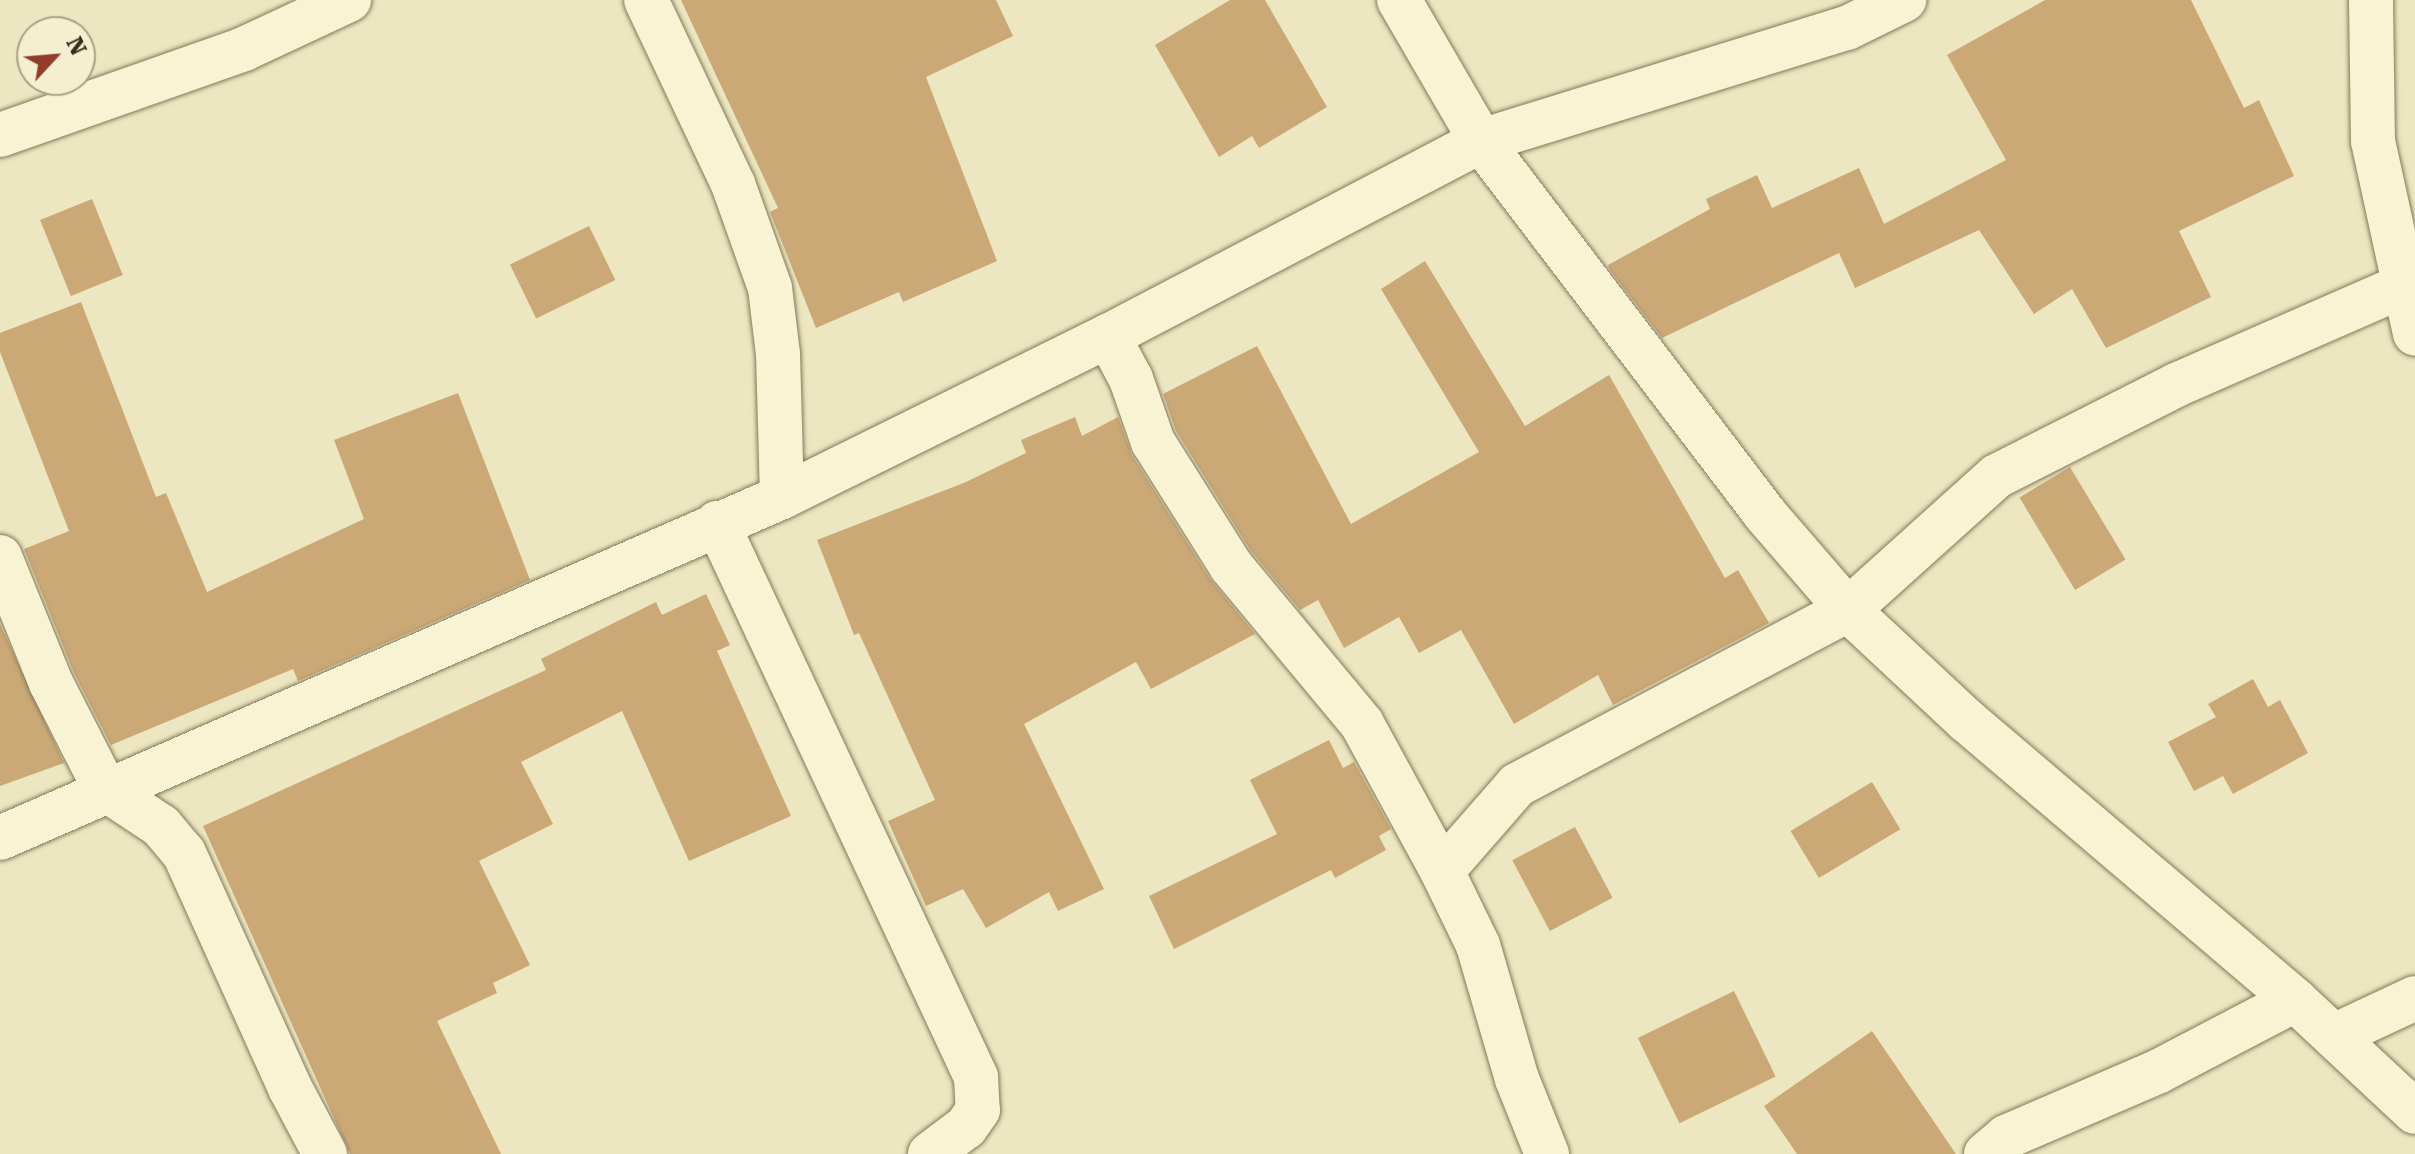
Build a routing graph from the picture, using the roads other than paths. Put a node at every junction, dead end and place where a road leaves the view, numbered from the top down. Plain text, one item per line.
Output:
1 (349, 0) edge
2 (646, 0) edge
3 (1399, 0) edge
4 (1904, 0) edge
5 (2371, 0) edge
6 (0, 135) edge
7 (1481, 141) junction
8 (2405, 285) junction
9 (2415, 333) edge
10 (1108, 336) junction
11 (782, 497) junction
12 (717, 523) junction
13 (0, 557) edge
14 (1848, 610) junction
15 (105, 789) junction
16 (0, 838) edge
17 (1442, 871) junction
18 (2415, 998) edge
19 (2295, 1000) junction
20 (2334, 1036) junction
21 (2415, 1112) edge
22 (325, 1154) edge
23 (930, 1154) edge
24 (1547, 1154) edge
25 (1986, 1154) edge

1 - 6 street
2 - 11 street
3 - 7 street
4 - 7 street
5 - 8 street
7 - 10 street
7 - 14 street
8 - 9 street
8 - 14 street
10 - 11 street
10 - 17 street
11 - 12 street
12 - 15 street
12 - 23 street
13 - 15 street
14 - 17 street
14 - 19 street
15 - 16 street
15 - 22 street
17 - 24 street
18 - 20 street
19 - 20 street
19 - 25 street
20 - 21 street

